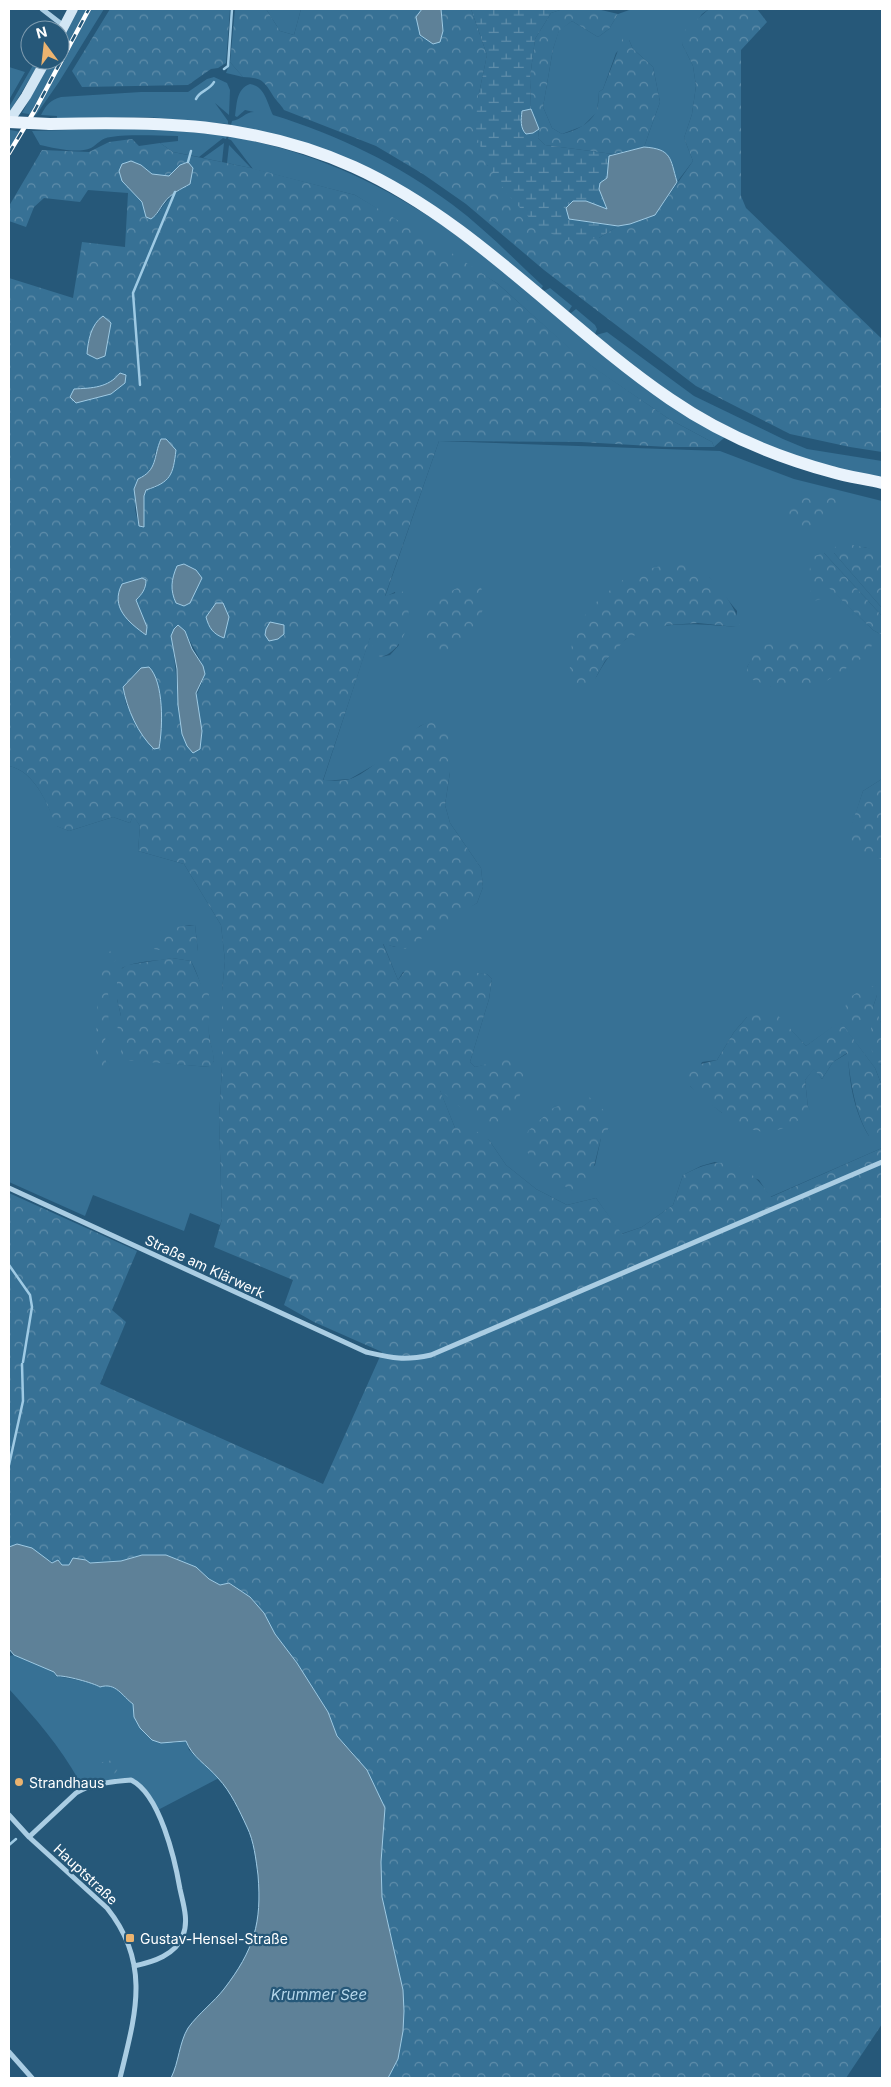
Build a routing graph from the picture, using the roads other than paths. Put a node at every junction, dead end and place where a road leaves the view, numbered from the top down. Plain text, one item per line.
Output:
1 (42, 9) edge
2 (52, 20) edge
3 (40, 70) edge
4 (9, 122) edge
5 (882, 482) edge
6 (882, 1162) edge
7 (9, 1188) edge
8 (9, 1815) edge
9 (29, 1837) junction
10 (134, 1966) junction
11 (9, 2052) edge
12 (32, 2078) edge
13 (120, 2078) edge

1 - 2 street
3 - 4 main road
4 - 5 main road, bridge
6 - 7 street, Straße am Klärwerk
8 - 9 street, Hauptstraße
9 - 10 street, Hauptstraße
9 - 10 street
10 - 13 street, Hauptstraße
11 - 12 street

